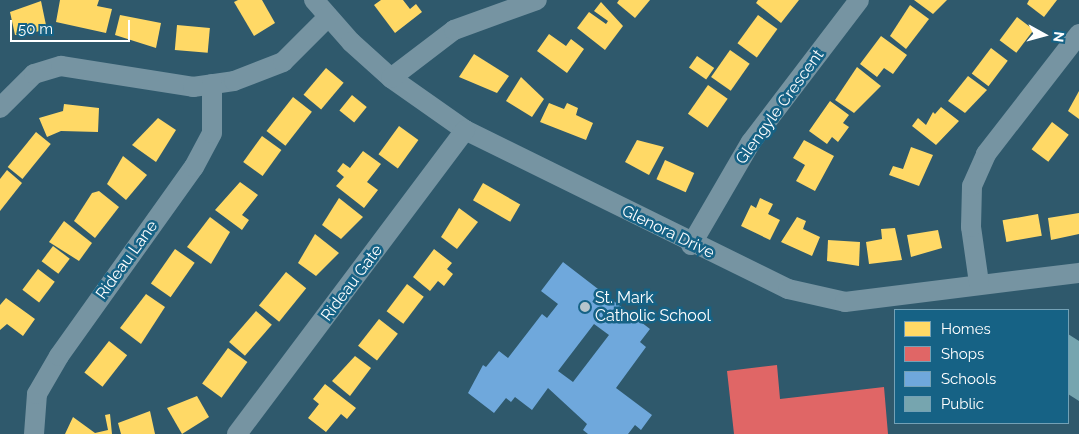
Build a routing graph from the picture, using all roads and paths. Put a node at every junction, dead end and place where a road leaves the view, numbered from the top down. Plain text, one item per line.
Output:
1 (314, 0) edge
2 (537, 0) edge
3 (859, 0) edge
4 (328, 16) junction
5 (1079, 34) edge
6 (391, 78) junction
7 (212, 84) junction
8 (0, 108) edge
9 (465, 130) junction
10 (691, 245) junction
11 (1079, 273) edge
12 (979, 283) junction
13 (34, 434) edge
14 (237, 434) edge

1 - 4 street, Glenora Drive
2 - 6 street
3 - 10 street, Glengyle Crescent
4 - 6 street, Glenora Drive
4 - 7 street
5 - 12 street
6 - 9 street, Glenora Drive
7 - 8 street
7 - 13 street, Rideau Lane
9 - 10 street, Glenora Drive
9 - 14 street, Rideau Gate
10 - 12 street, Glenora Drive
11 - 12 street, Glenora Drive

